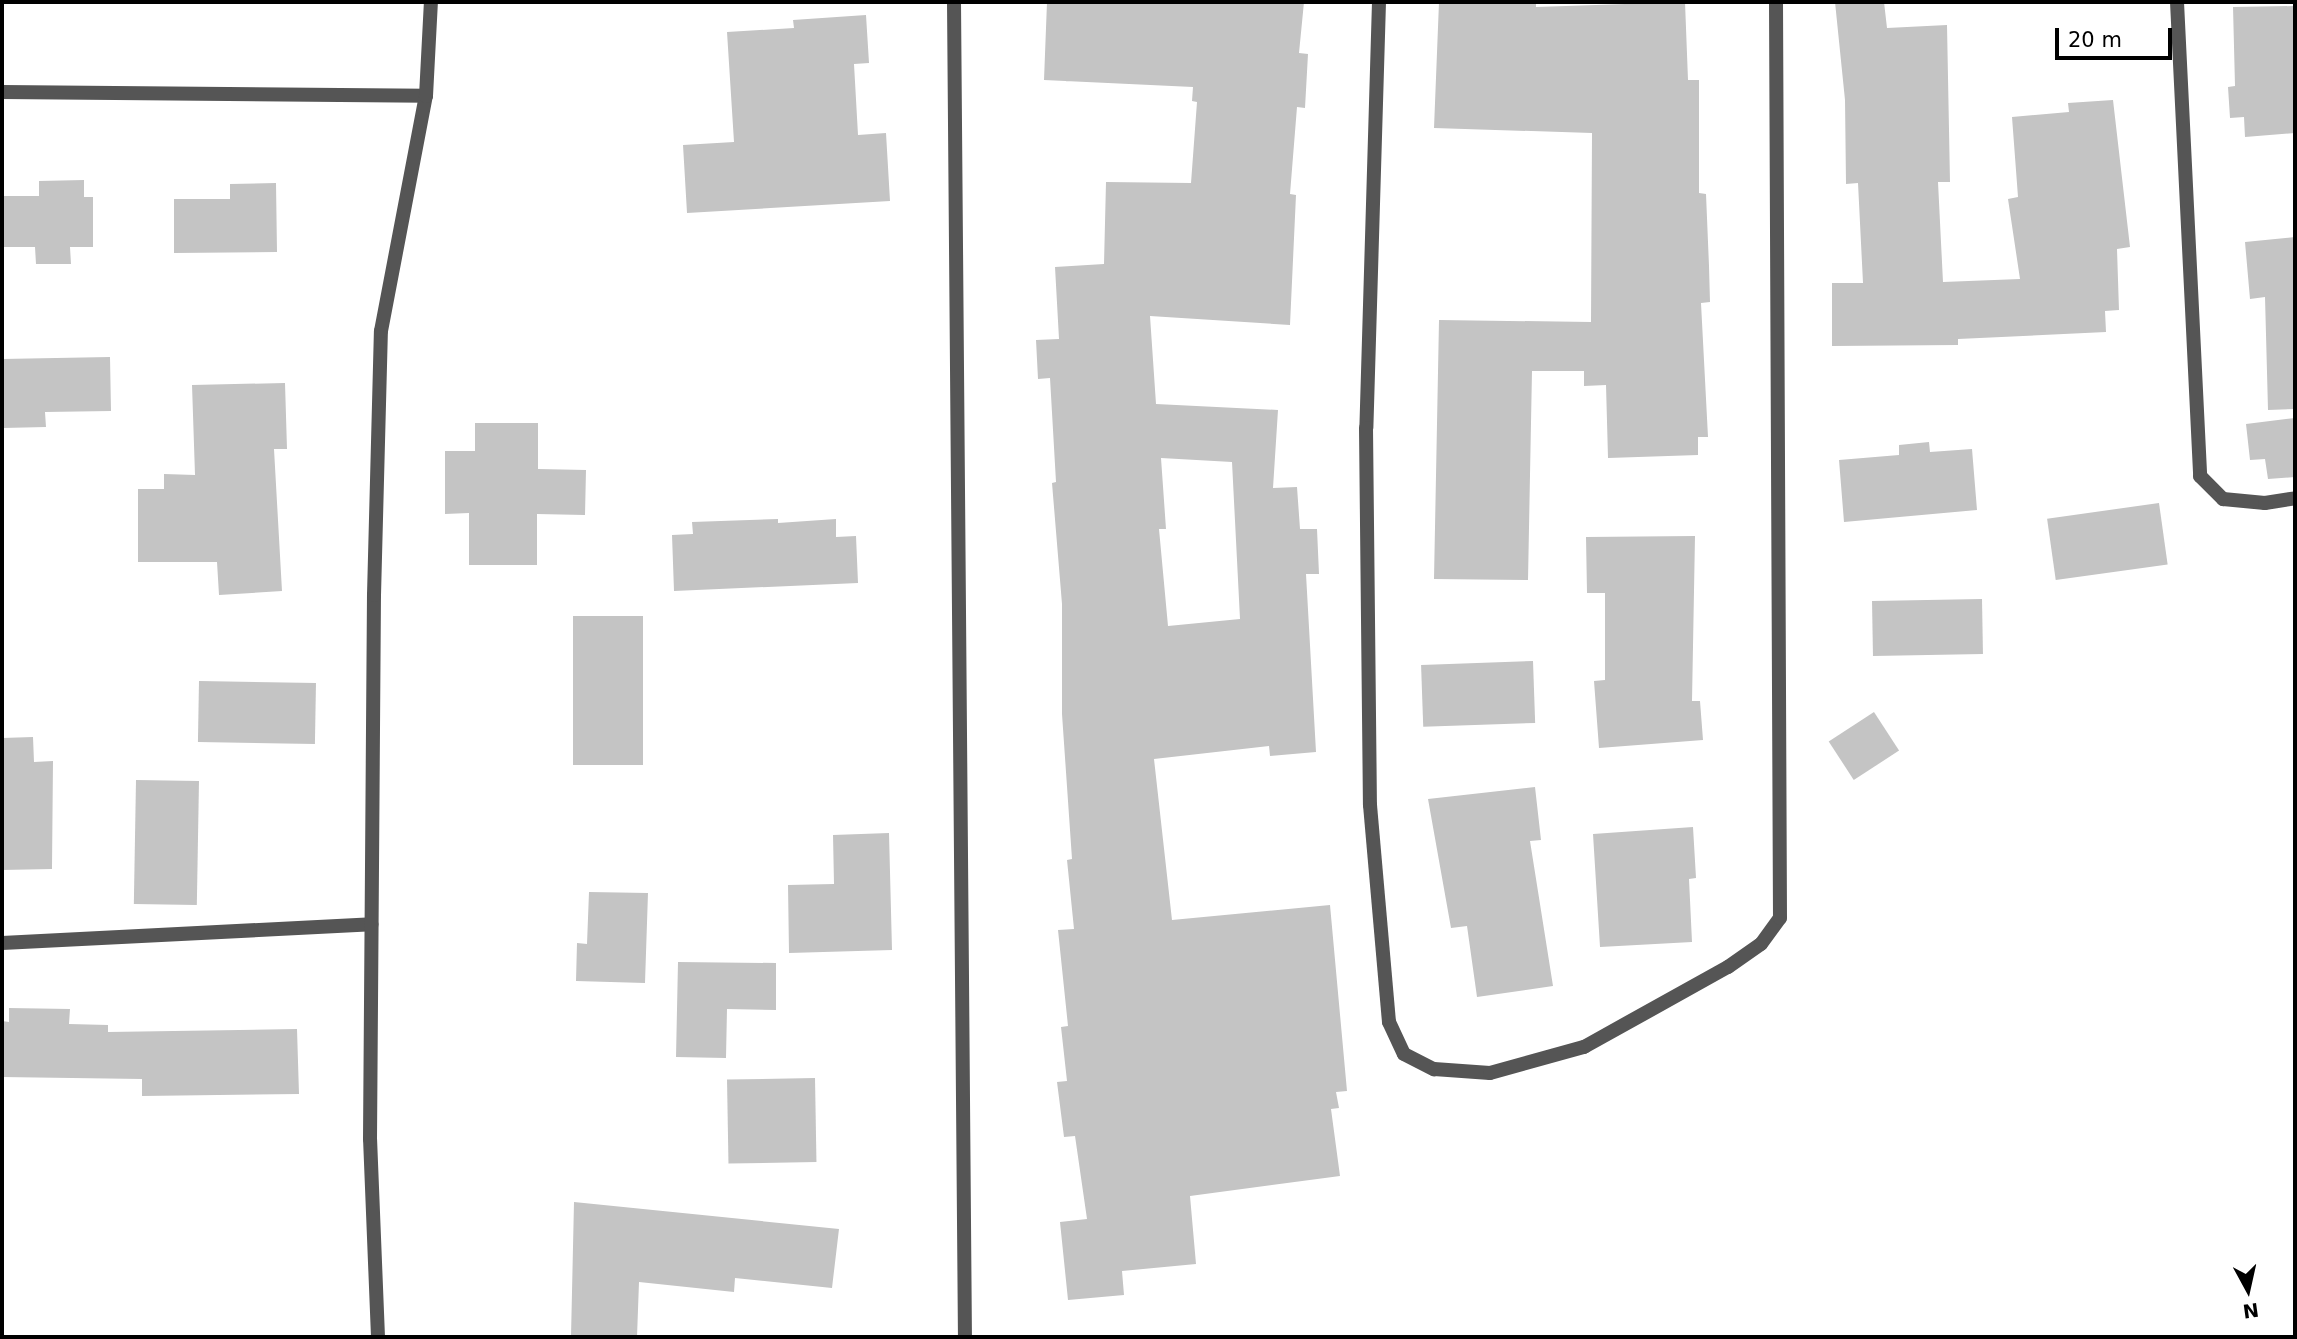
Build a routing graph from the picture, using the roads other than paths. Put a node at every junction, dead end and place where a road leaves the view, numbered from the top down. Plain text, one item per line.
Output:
1 (431, 2) edge
2 (954, 2) edge
3 (1379, 2) edge
4 (1776, 2) edge
5 (2177, 2) edge
6 (2, 92) edge
7 (426, 96) junction
8 (2295, 498) edge
9 (372, 924) junction
10 (2, 943) edge
11 (378, 1337) edge
12 (965, 1337) edge

1 - 7 street
2 - 12 street
3 - 4 street
5 - 8 street
6 - 7 street
7 - 9 street
9 - 10 street
9 - 11 street

